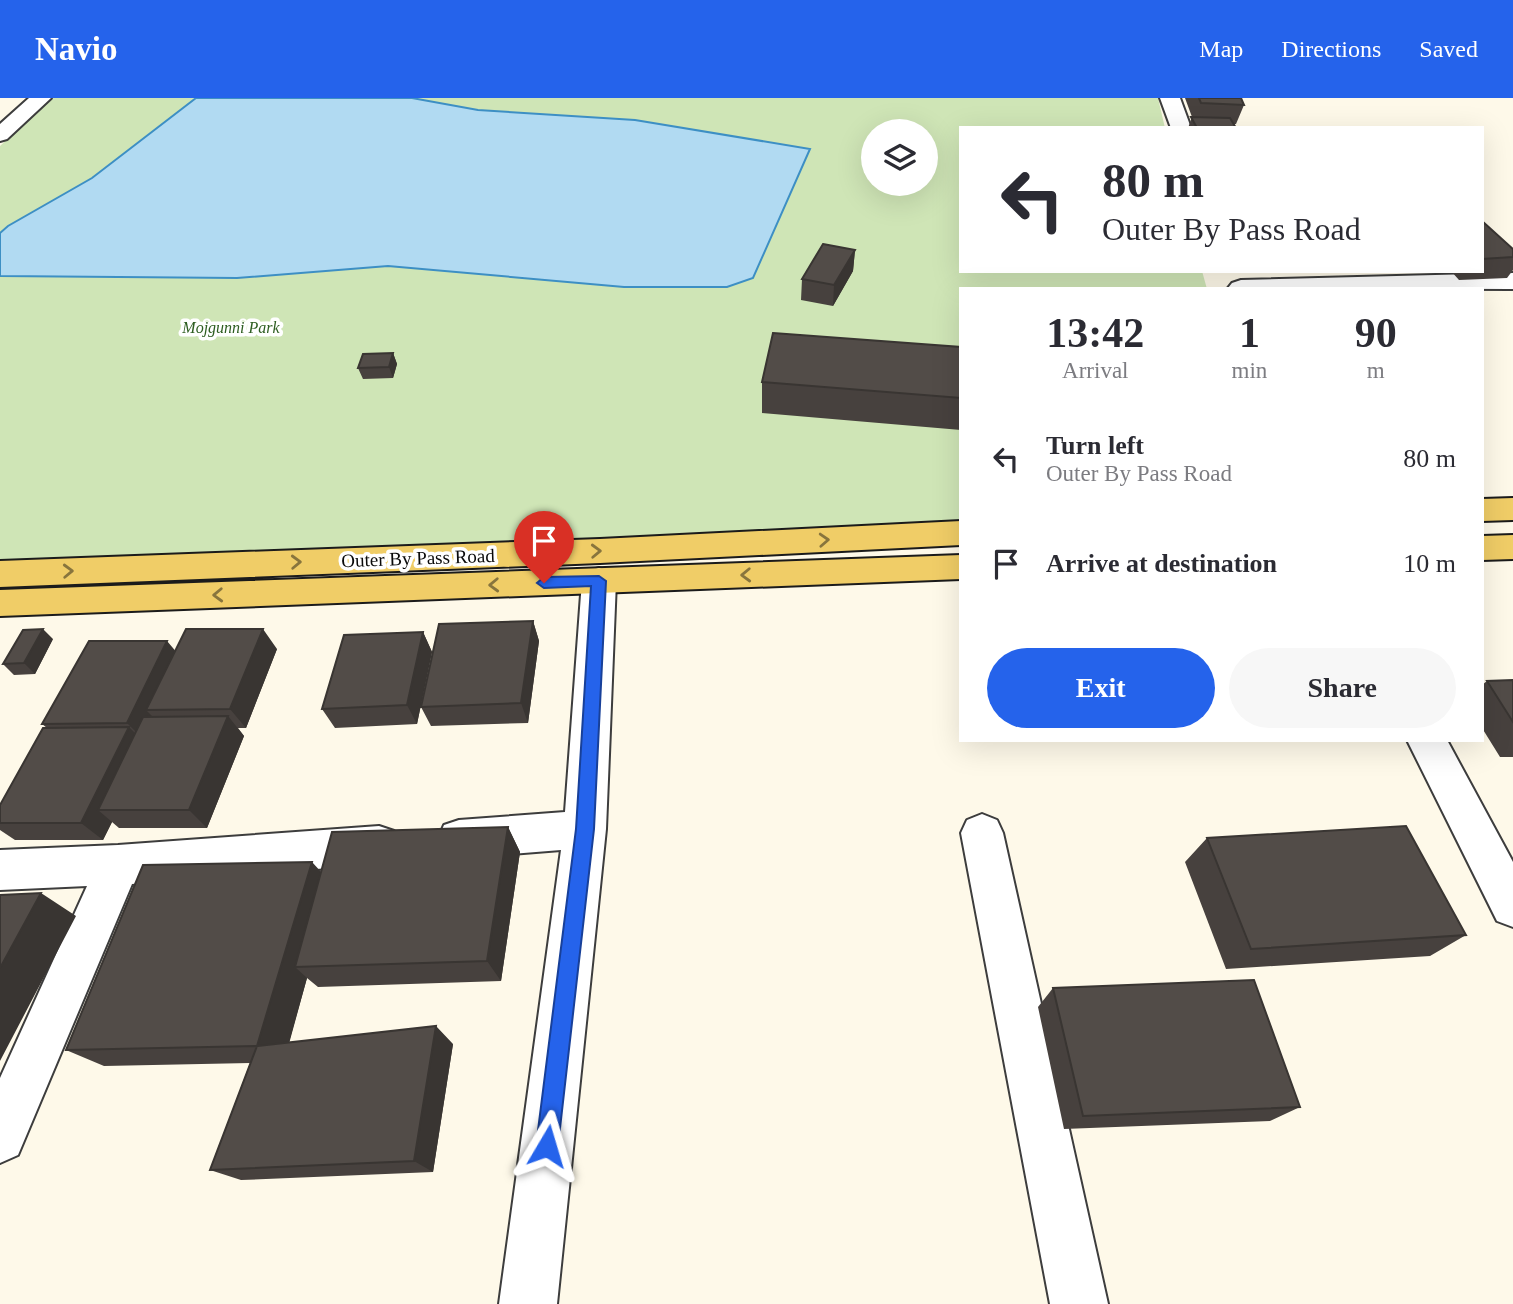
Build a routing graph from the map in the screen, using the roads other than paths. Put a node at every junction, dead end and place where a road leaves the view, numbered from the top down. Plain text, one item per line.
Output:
1 (41, 98) edge
2 (1170, 98) edge
3 (1180, 126) edge
4 (0, 135) edge
5 (1513, 281) edge
6 (1280, 287) edge
7 (1513, 509) edge
8 (1484, 510) edge
9 (959, 533) edge
10 (1513, 547) edge
11 (1484, 548) edge
12 (959, 567) edge
13 (0, 574) edge
14 (599, 581) junction
15 (0, 603) edge
16 (1428, 742) edge
17 (585, 829) junction
18 (982, 833) dead end
19 (118, 865) junction
20 (0, 870) edge
21 (1513, 906) edge
22 (0, 1137) edge
23 (528, 1304) edge
24 (1079, 1304) edge

1 - 4 street
2 - 3 street
5 - 6 street
7 - 8 main road
13 -> 9 main road, Outer By Pass Road
10 - 11 main road
12 -> 14 main road, Outer By Pass Road
14 -> 15 main road, Outer By Pass Road
14 - 17 street
16 - 21 street
17 - 19 street
17 - 23 street
18 - 24 street
19 - 20 street
19 - 22 street

